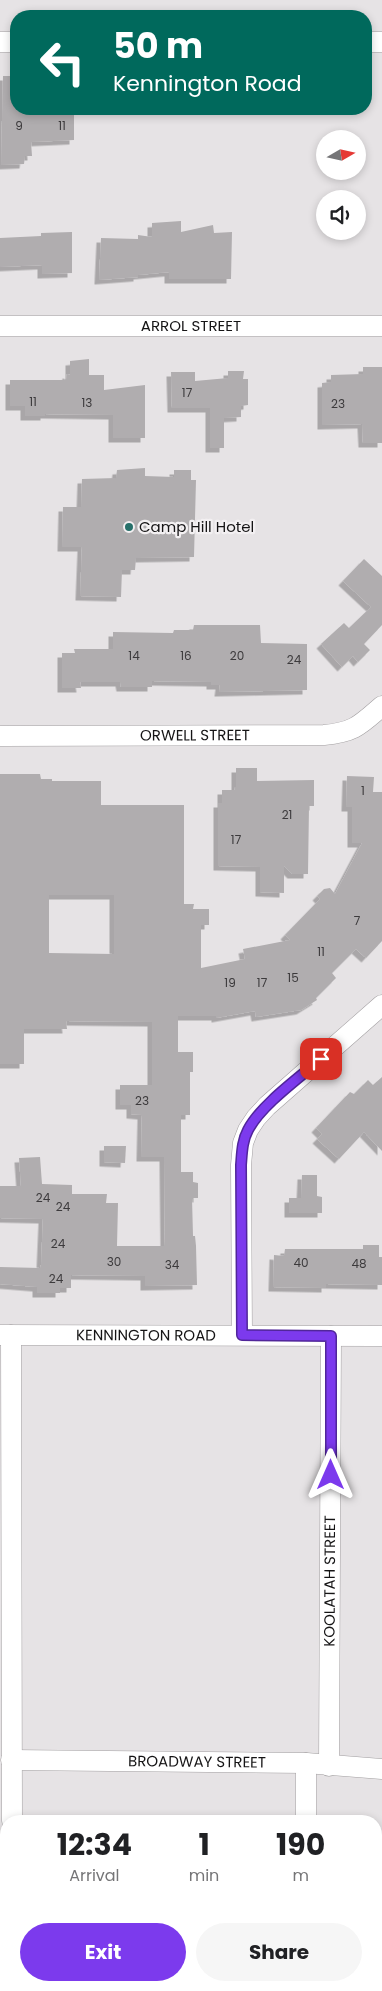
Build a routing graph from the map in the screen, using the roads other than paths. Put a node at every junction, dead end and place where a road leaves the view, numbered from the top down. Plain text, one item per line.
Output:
1 (0, 326) edge
2 (382, 326) edge
3 (382, 706) edge
4 (0, 736) edge
5 (382, 1005) edge
6 (6, 1335) edge
7 (242, 1335) junction
8 (331, 1336) junction
9 (382, 1336) edge
10 (6, 1639) edge
11 (12, 1760) junction
12 (306, 1763) junction
13 (329, 1766) junction
14 (382, 1769) edge
15 (12, 1815) edge
16 (306, 1815) edge

1 - 2 street, ARROL STREET
3 - 4 street, ORWELL STREET
5 - 7 street
6 - 7 street, KENNINGTON ROAD
6 - 10 street
7 - 8 street, KENNINGTON ROAD
8 - 9 street, KENNINGTON ROAD
8 - 13 street, KOOLATAH STREET
10 - 11 street
11 - 12 street, BROADWAY STREET
11 - 15 street
12 - 13 street, BROADWAY STREET
12 - 16 street
13 - 14 street, BROADWAY STREET

